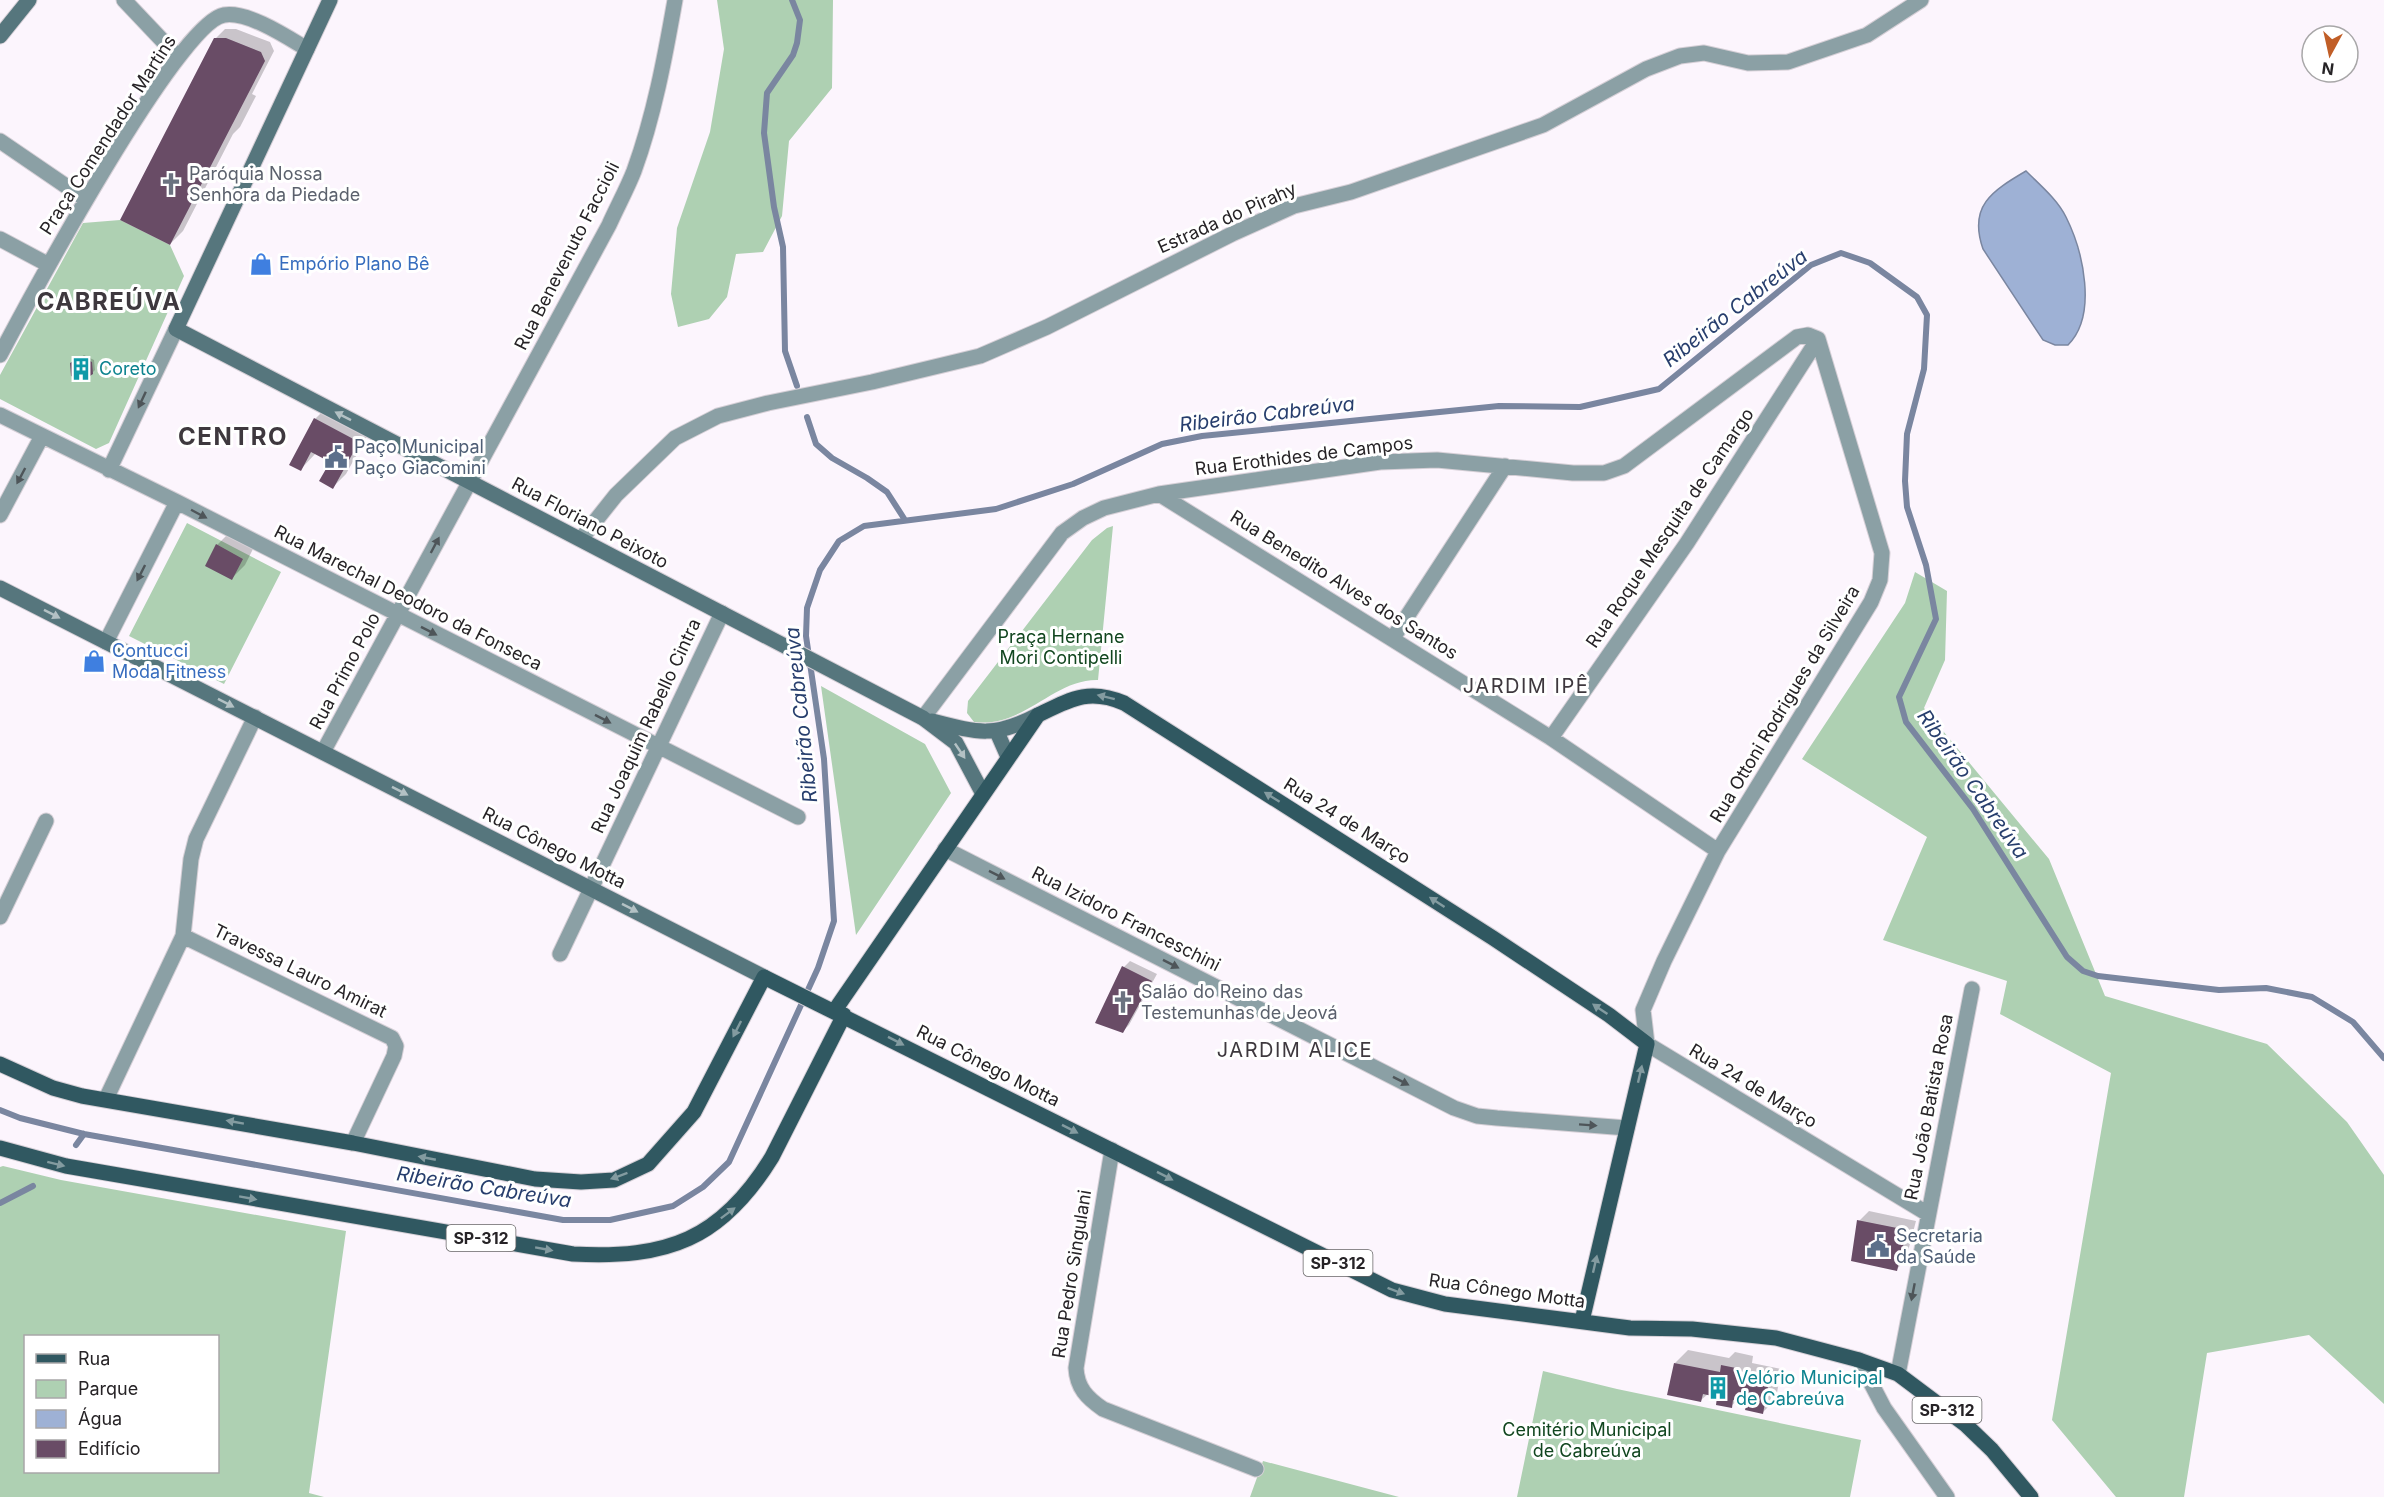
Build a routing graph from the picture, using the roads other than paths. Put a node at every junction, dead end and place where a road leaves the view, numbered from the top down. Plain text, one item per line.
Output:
1 (29, 0) edge
2 (124, 0) edge
3 (330, 0) edge
4 (675, 0) edge
5 (1921, 0) edge
6 (0, 36) edge
7 (307, 49) junction
8 (178, 57) junction
9 (0, 141) edge
10 (85, 199) junction
11 (0, 239) edge
12 (49, 265) junction
13 (176, 328) junction
14 (1818, 339) junction
15 (0, 355) edge
16 (0, 415) edge
17 (42, 436) junction
18 (1505, 466) junction
19 (109, 470) junction
20 (470, 482) junction
21 (1159, 494) junction
22 (177, 502) junction
23 (0, 515) edge
24 (581, 539) junction
25 (0, 588) edge
26 (722, 613) junction
27 (397, 615) junction
28 (1393, 638) junction
29 (106, 642) junction
30 (1038, 715) junction
31 (255, 717) junction
32 (923, 718) junction
33 (997, 732) junction
34 (1551, 738) junction
35 (658, 747) junction
36 (323, 752) junction
37 (1008, 757) junction
38 (983, 794) junction
39 (798, 817) dead end
40 (46, 821) dead end
41 (945, 849) junction
42 (1718, 851) junction
43 (591, 888) junction
44 (0, 917) edge
45 (183, 936) junction
46 (560, 954) dead end
47 (764, 977) junction
48 (1972, 989) dead end
49 (833, 1009) junction
50 (1647, 1044) junction
51 (0, 1064) edge
52 (106, 1099) junction
53 (1627, 1128) junction
54 (353, 1143) junction
55 (0, 1148) edge
56 (1112, 1150) junction
57 (1928, 1214) junction
58 (1582, 1321) junction
59 (1859, 1360) junction
60 (1898, 1374) junction
61 (1256, 1469) dead end
62 (1947, 1497) edge
63 (2031, 1497) edge

1 - 6 street
2 - 8 street
3 - 7 street
4 - 20 street, Rua Benevenuto Faccioli
5 - 24 street, Estrada do Pirahy
7 - 8 street, Praça Comendador Martins
7 - 13 street
8 - 10 street, Praça Comendador Martins
9 - 10 street
10 - 12 street, Praça Comendador Martins
11 - 12 street
12 - 15 street, Praça Comendador Martins
13 -> 19 street
20 -> 13 street, Rua Floriano Peixoto
14 - 18 street, Rua Erothides de Campos
14 - 34 street, Rua Roque Mesquita de Camargo
14 - 42 street, Rua Ottoni Rodrigues da Silveira
16 - 17 street, Rua Marechal Deodoro da Fonseca
17 - 19 street, Rua Marechal Deodoro da Fonseca
17 -> 23 street
18 - 21 street, Rua Erothides de Campos
18 - 28 street
19 - 22 street, Rua Marechal Deodoro da Fonseca
20 - 24 street, Rua Floriano Peixoto
27 -> 20 street, Rua Primo Polo
21 - 28 street, Rua Benedito Alves dos Santos
21 - 32 street, Rua Erothides de Campos
22 -> 27 street, Rua Marechal Deodoro da Fonseca
22 -> 29 street
24 - 26 street, Rua Floriano Peixoto
25 -> 29 street, Rua Cônego Motta
26 - 32 street, Rua Floriano Peixoto
26 - 35 street, Rua Joaquim Rabello Cintra
27 -> 35 street, Rua Marechal Deodoro da Fonseca
27 - 36 street, Rua Primo Polo
28 - 34 street, Rua Benedito Alves dos Santos
29 -> 31 street, Rua Cônego Motta
30 - 33 street
30 - 37 main road, Rua 24 de Março
50 -> 30 main road, Rua 24 de Março
31 - 36 street, Rua Cônego Motta
31 - 45 street
32 - 33 street
32 -> 38 street
33 - 37 street
34 - 42 street, Rua Benedito Alves dos Santos
35 - 39 street, Rua Marechal Deodoro da Fonseca
35 - 43 street, Rua Joaquim Rabello Cintra
36 -> 43 street, Rua Cônego Motta
37 - 38 main road, Rua 24 de Março
38 - 41 main road, Rua 24 de Março
40 - 44 street
41 - 49 main road, Rua 24 de Março
41 -> 53 street, Rua Izidoro Franceschini
42 - 50 street, Rua Ottoni Rodrigues da Silveira
43 - 46 street, Rua Joaquim Rabello Cintra
43 -> 47 street, Rua Cônego Motta
45 - 52 street
45 - 54 street, Travessa Lauro Amirat
47 - 49 main road, Rua Cônego Motta / SP-312
47 -> 54 main road
48 - 57 street, Rua João Batista Rosa
55 -> 49 main road, SP-312
49 -> 56 main road, Rua Cônego Motta / SP-312
53 -> 50 main road
50 - 57 street, Rua 24 de Março
51 - 52 main road
54 -> 52 main road
58 -> 53 main road
56 -> 58 main road, Rua Cônego Motta / SP-312
56 - 61 street, Rua Pedro Singulani
57 -> 60 street, Rua João Batista Rosa
58 - 59 main road, Rua Cônego Motta / SP-312
59 - 60 main road, Rua Cônego Motta / SP-312
59 - 62 street
60 - 63 main road, Rua Cônego Motta / SP-312

